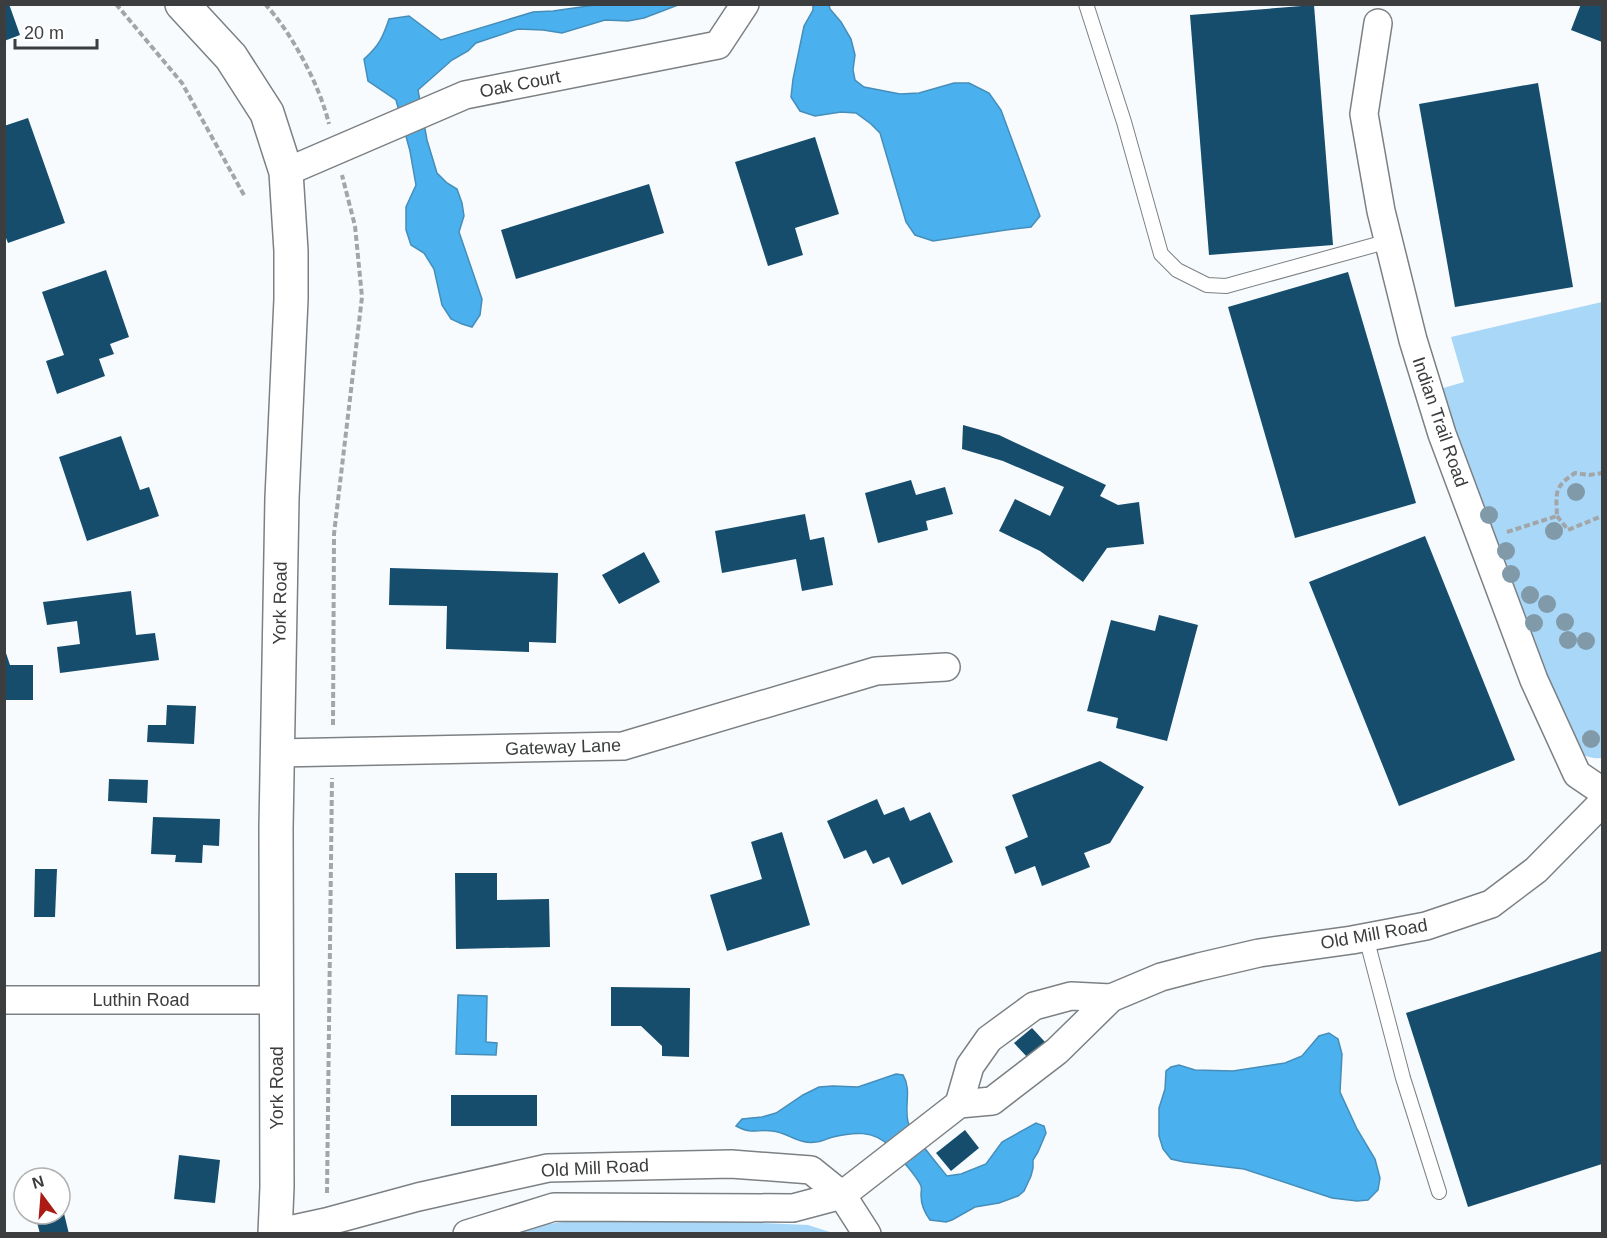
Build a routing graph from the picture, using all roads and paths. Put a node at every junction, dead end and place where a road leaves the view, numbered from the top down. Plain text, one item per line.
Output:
1 (116, 4) edge
2 (182, 4) edge
3 (265, 4) edge
4 (745, 4) edge
5 (1086, 4) edge
6 (1378, 23) dead end
7 (336, 151) junction
8 (286, 172) junction
9 (245, 197) dead end
10 (1389, 241) junction
11 (1602, 473) edge
12 (1557, 516) junction
13 (1602, 516) edge
14 (1481, 540) junction
15 (946, 667) dead end
16 (333, 752) junction
17 (278, 753) junction
18 (1602, 791) edge
19 (1602, 803) edge
20 (1366, 937) junction
21 (1111, 998) junction
22 (4, 999) edge
23 (277, 1000) junction
24 (959, 1104) junction
25 (1438, 1192) dead end
26 (842, 1195) junction
27 (327, 1222) junction
28 (275, 1233) edge
29 (467, 1233) edge
30 (867, 1233) edge

1 - 9 path
2 - 8 main road, York Road
3 - 7 path
4 - 7 street, Oak Court
5 - 10 lane
6 - 10 street, Indian Trail Road
7 - 8 street, Oak Court
7 - 16 path
8 - 17 main road, York Road
10 - 14 street, Indian Trail Road
11 - 12 path
12 - 13 path
12 - 14 path
14 - 18 street, Indian Trail Road
15 - 16 street, Gateway Lane
16 - 17 street, Gateway Lane
16 - 27 path
17 - 23 main road, York Road
19 - 20 street, Old Mill Road
20 - 21 street, Old Mill Road
20 - 25 lane
21 - 24 street, Old Mill Road
21 - 24 street, Old Mill Road
22 - 23 street, Luthin Road
23 - 28 main road, York Road
24 - 26 street, Old Mill Road
26 - 27 street, Old Mill Road
26 - 29 street, Old Mill Road
26 - 30 street
27 - 28 street, Old Mill Road

